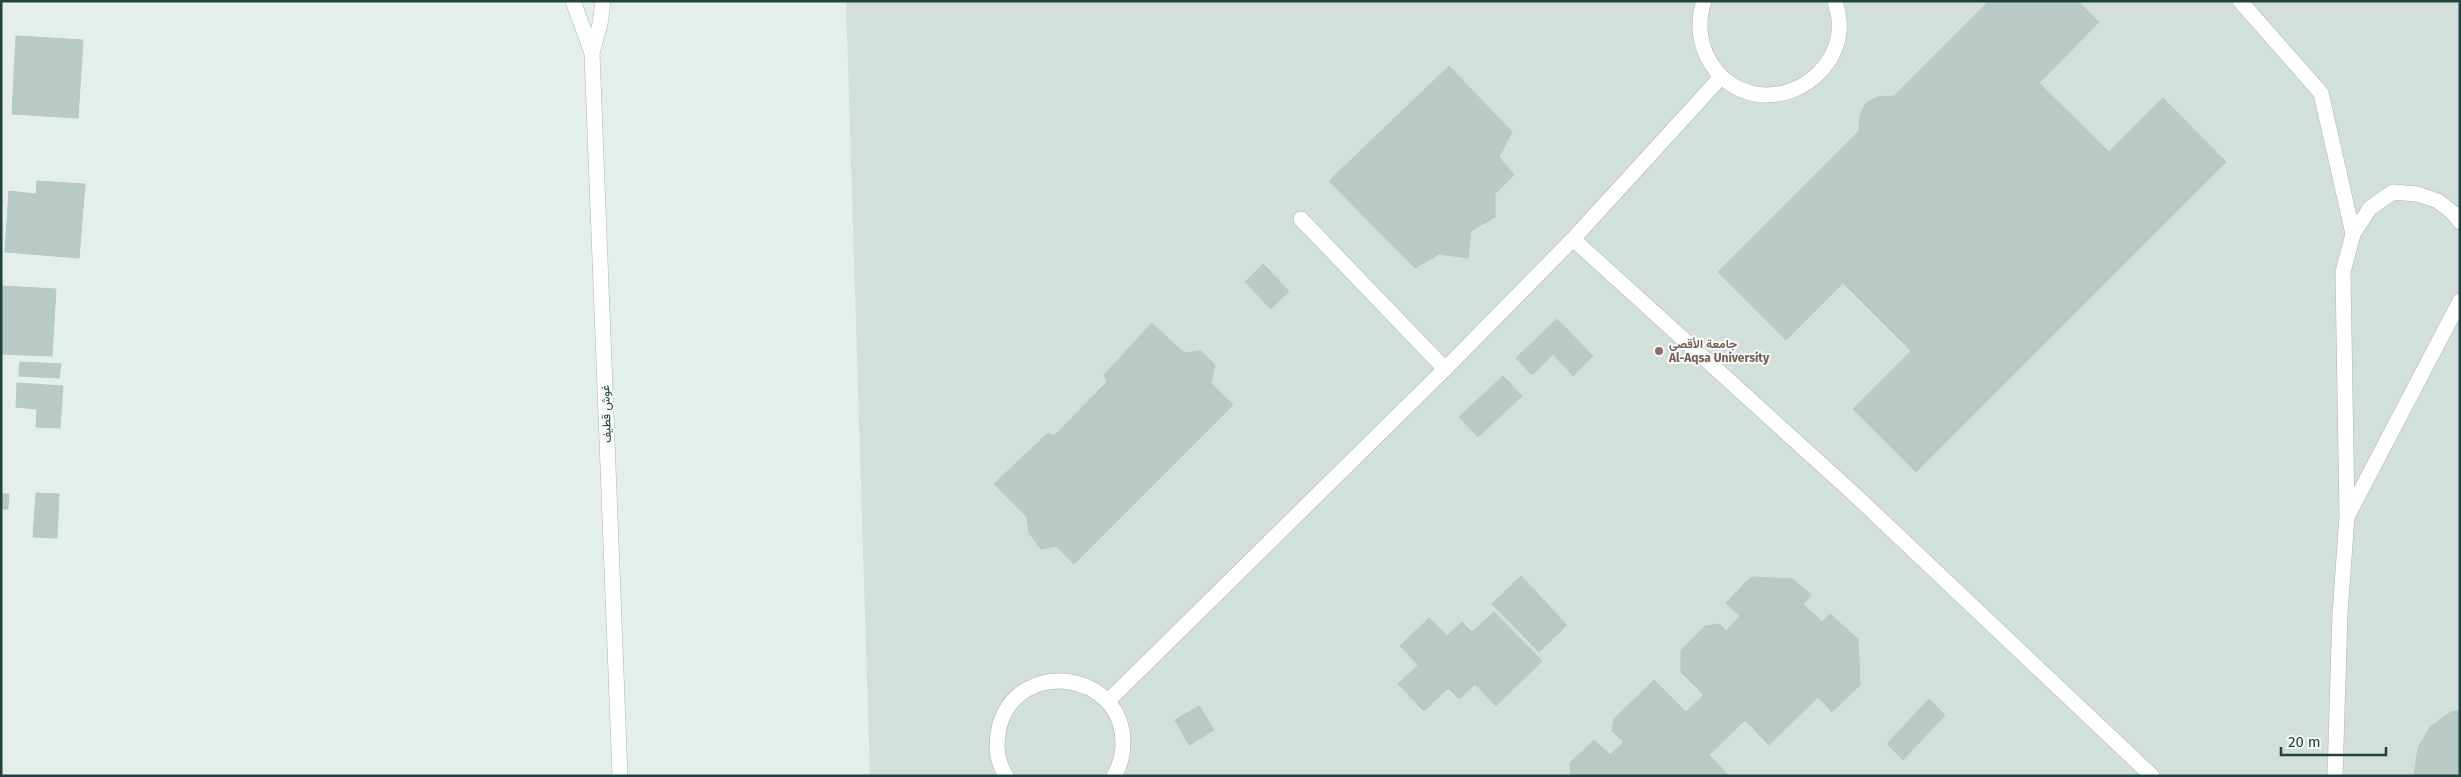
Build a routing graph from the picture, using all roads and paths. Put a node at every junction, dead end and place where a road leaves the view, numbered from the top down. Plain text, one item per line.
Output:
1 (574, 1) edge
2 (603, 1) edge
3 (1704, 1) edge
4 (1835, 1) edge
5 (2240, 1) edge
6 (592, 53) junction
7 (1721, 77) junction
8 (1301, 220) dead end
9 (2460, 222) edge
10 (2353, 234) junction
11 (1573, 239) junction
12 (2460, 301) edge
13 (1445, 369) junction
14 (2347, 516) junction
15 (1108, 701) junction
16 (620, 776) edge
17 (1006, 776) edge
18 (1114, 776) edge
19 (2152, 776) edge
20 (2335, 776) edge

1 - 6 main road, غوش قطيف
2 - 6 main road, غوش قطيف
3 - 7 main road
4 - 7 main road
5 - 10 main road
6 - 16 main road, غوش قطيف
7 - 11 main road
8 - 13 main road
9 - 10 main road
10 - 14 main road
11 - 13 main road
11 - 19 main road
12 - 14 main road
13 - 15 main road
14 - 20 main road
15 - 17 main road
15 - 18 main road

